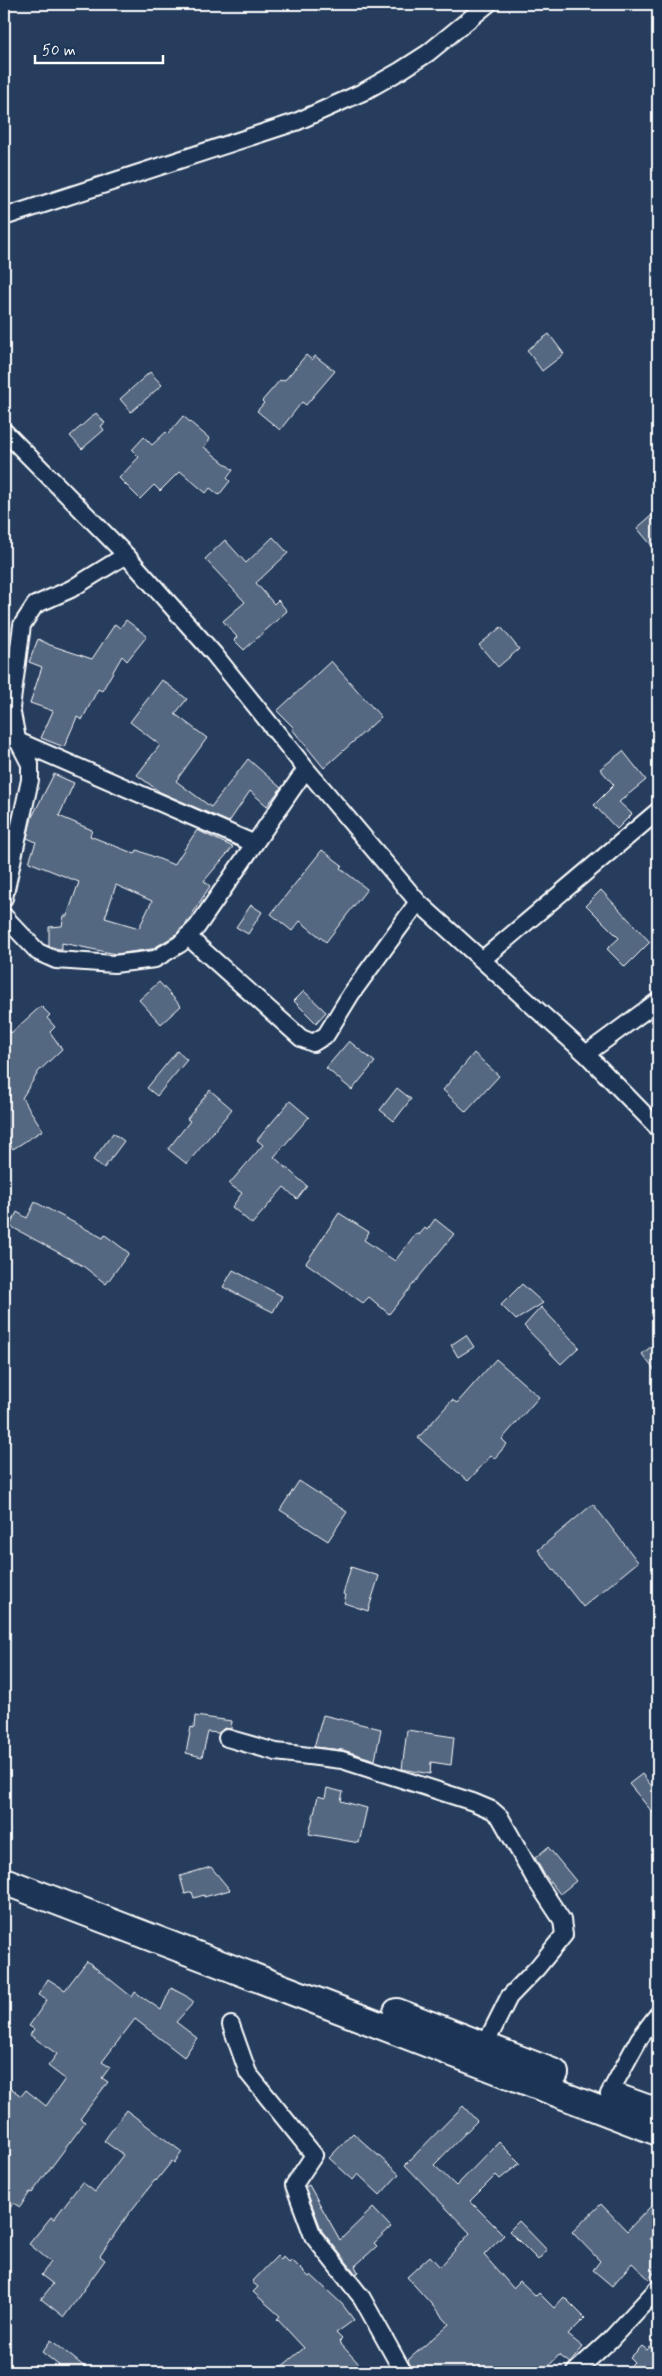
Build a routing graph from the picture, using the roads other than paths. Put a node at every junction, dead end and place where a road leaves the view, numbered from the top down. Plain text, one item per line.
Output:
1 (488, 4) edge
2 (4, 217) edge
3 (4, 431) edge
4 (126, 555) junction
5 (10, 737) edge
6 (306, 770) junction
7 (658, 811) edge
8 (253, 843) junction
9 (4, 898) edge
10 (418, 902) junction
11 (4, 916) edge
12 (188, 936) junction
13 (483, 960) junction
14 (658, 1001) edge
15 (586, 1054) junction
16 (658, 1128) edge
17 (227, 1738) dead end
18 (4, 1863) edge
19 (4, 1881) edge
20 (658, 2014) edge
21 (232, 2025) dead end
22 (652, 2034) edge
23 (485, 2045) junction
24 (609, 2094) junction
25 (658, 2112) edge
26 (658, 2132) edge
27 (658, 2288) edge
28 (403, 2372) edge
29 (575, 2372) edge

1 - 2 street
3 - 4 street
4 - 5 street
4 - 6 street
5 - 8 street
5 - 9 street
6 - 8 street
6 - 10 street
7 - 13 street
8 - 12 street
10 - 12 street
10 - 13 street
11 - 12 street
13 - 15 street
14 - 15 street
15 - 16 street
17 - 23 street
18 - 23 main road
19 - 26 main road
20 - 22 street
21 - 28 street
22 - 24 street
23 - 24 main road
24 - 25 main road
27 - 29 street

